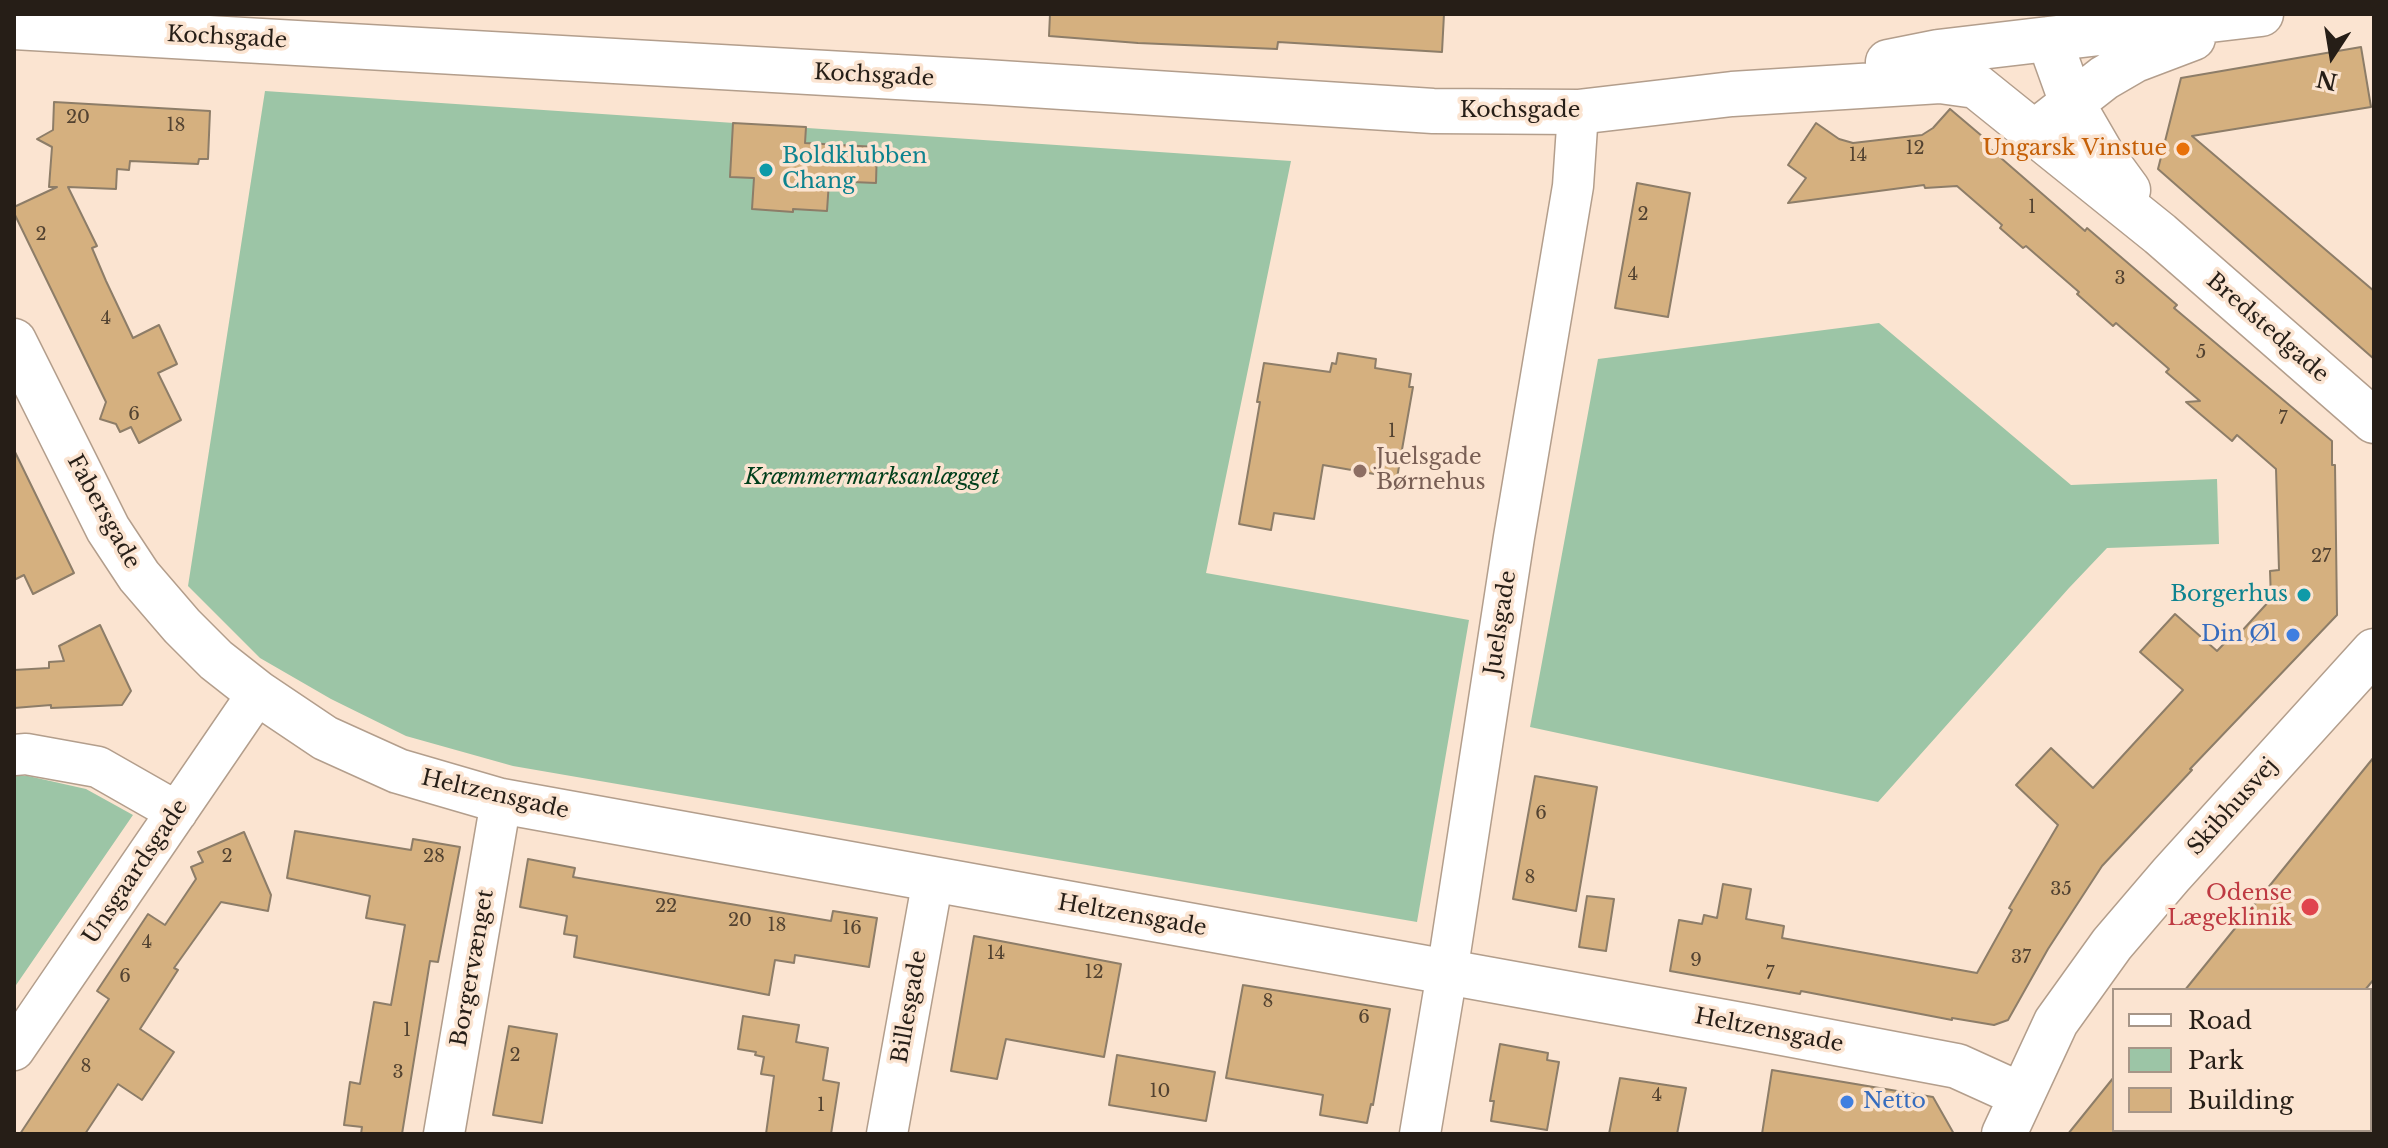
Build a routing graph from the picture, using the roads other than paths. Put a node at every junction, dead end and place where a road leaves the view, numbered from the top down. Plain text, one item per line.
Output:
1 (2261, 14) edge
2 (2274, 14) edge
3 (14, 27) edge
4 (2049, 39) junction
5 (1981, 66) junction
6 (2072, 103) junction
7 (1578, 112) junction
8 (2035, 132) junction
9 (2160, 234) junction
10 (14, 341) edge
11 (2374, 421) edge
12 (2374, 651) edge
13 (258, 693) junction
14 (14, 755) edge
15 (501, 801) junction
16 (177, 812) junction
17 (933, 879) junction
18 (1447, 973) junction
19 (14, 1050) edge
20 (2013, 1114) edge
21 (444, 1134) edge
22 (887, 1134) edge
23 (1420, 1134) edge

1 - 4 street, Kochsgade
2 - 6 street
3 - 7 street, Kochsgade
4 - 5 street, Kochsgade
4 - 6 street, Bredstedgade
5 - 7 street, Kochsgade
5 - 8 street, Bredstedgade
6 - 8 street
6 - 9 street, Bredstedgade
7 - 18 street, Juelsgade
8 - 9 street, Bredstedgade
9 - 11 street, Bredstedgade
10 - 13 street, Fabersgade
12 - 20 street, Skibhusvej
13 - 15 street, Heltzensgade
13 - 16 street, Unsgaardsgade
14 - 16 street
15 - 17 street, Heltzensgade
15 - 21 street, Borgervænget
16 - 19 street, Unsgaardsgade
17 - 18 street, Heltzensgade
17 - 22 street, Billesgade
18 - 20 street, Heltzensgade
18 - 23 street, Juelsgade

